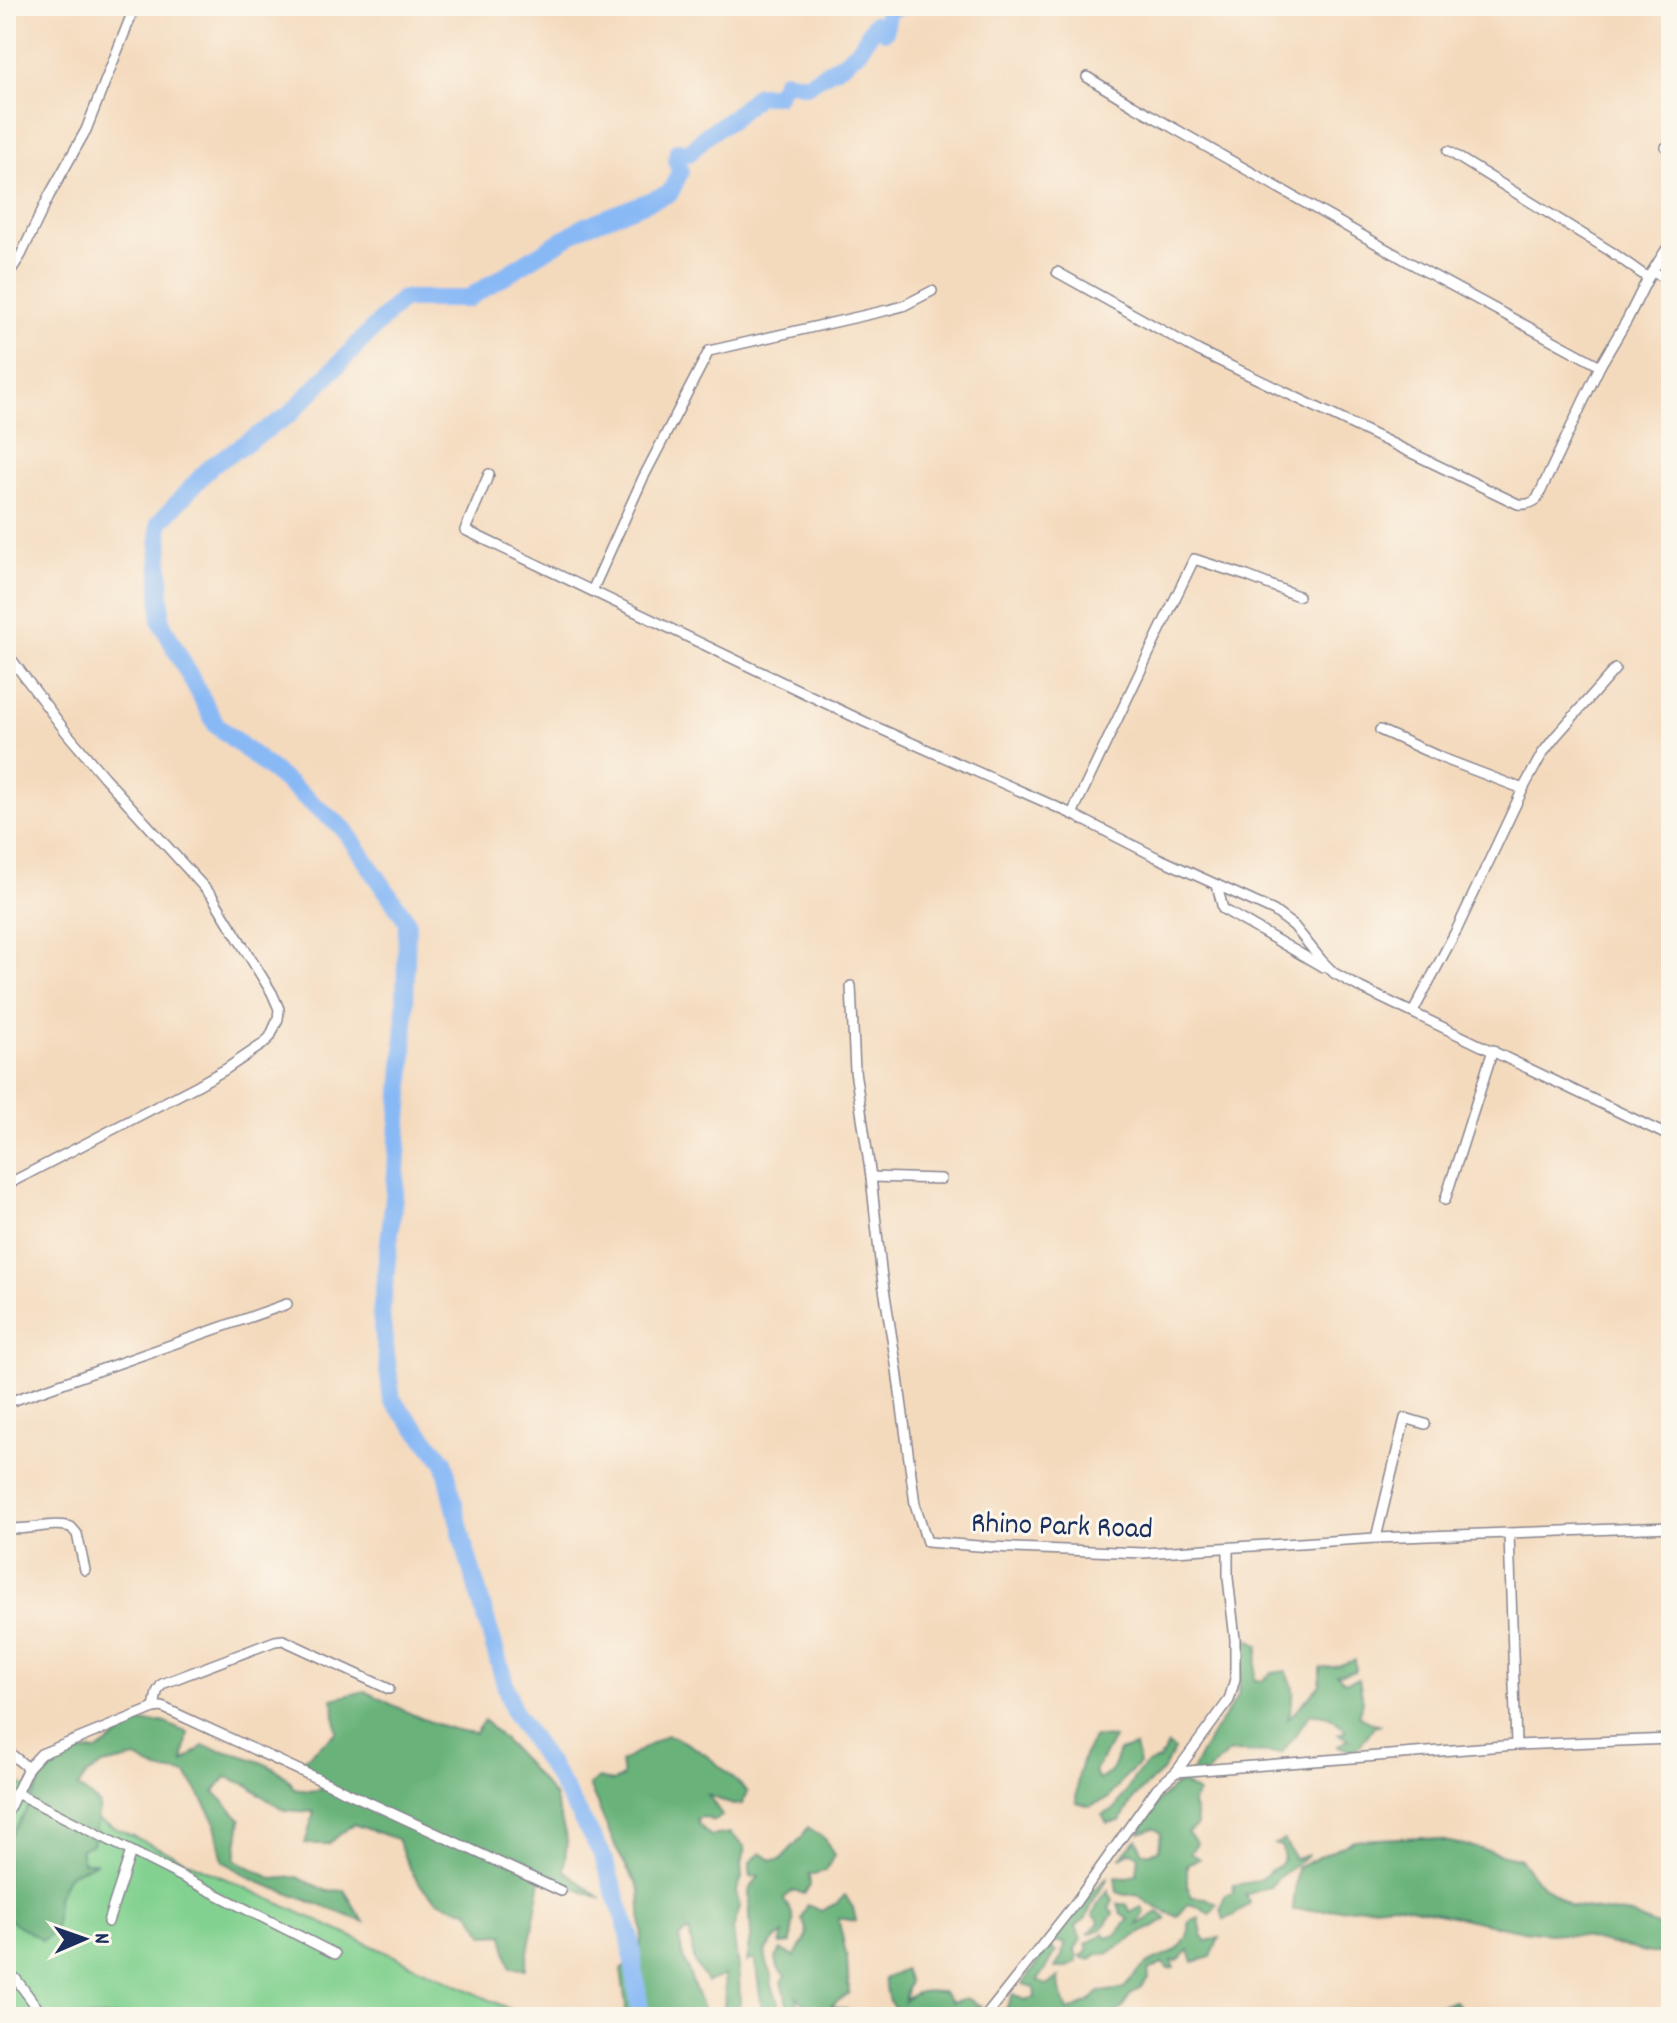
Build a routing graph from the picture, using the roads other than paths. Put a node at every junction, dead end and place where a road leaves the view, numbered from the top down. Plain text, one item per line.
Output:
1 (135, 6) edge
2 (1087, 77) dead end
3 (1448, 151) dead end
4 (1671, 242) edge
5 (1057, 272) dead end
6 (1650, 275) junction
7 (6, 278) edge
8 (1671, 282) edge
9 (932, 291) dead end
10 (1600, 366) junction
11 (489, 474) dead end
12 (592, 591) junction
13 (1298, 596) dead end
14 (6, 652) edge
15 (1615, 669) dead end
16 (1380, 730) dead end
17 (1523, 789) junction
18 (1072, 814) junction
19 (1217, 885) junction
20 (1334, 973) junction
21 (851, 986) dead end
22 (1413, 1012) junction
23 (1493, 1050) junction
24 (1671, 1137) edge
25 (871, 1177) junction
26 (941, 1179) dead end
27 (6, 1185) edge
28 (1445, 1200) dead end
29 (287, 1304) dead end
30 (6, 1403) edge
31 (1425, 1424) dead end
32 (1671, 1527) edge
33 (6, 1528) edge
34 (1509, 1533) junction
35 (1376, 1538) junction
36 (1228, 1548) junction
37 (85, 1570) dead end
38 (389, 1689) dead end
39 (154, 1708) junction
40 (1671, 1739) edge
41 (1516, 1745) junction
42 (6, 1750) edge
43 (28, 1768) junction
44 (1176, 1772) junction
45 (16, 1793) junction
46 (6, 1815) edge
47 (131, 1851) junction
48 (561, 1891) dead end
49 (108, 1922) dead end
50 (335, 1954) dead end
51 (6, 1972) edge
52 (44, 2017) edge
53 (985, 2017) edge

1 - 7 street
2 - 10 street
3 - 6 street
4 - 6 street
5 - 10 street
6 - 8 street
6 - 10 street
9 - 12 street
11 - 12 street
12 - 18 street
13 - 18 street
14 - 27 street
15 - 17 street
16 - 17 street
17 - 22 street
18 - 19 street
19 - 20 street
19 - 20 street
20 - 22 street
21 - 25 street, Rhino Park Road
22 - 23 street
23 - 24 street
23 - 28 street
25 - 26 street
25 - 36 street, Rhino Park Road
29 - 30 street
31 - 35 street
32 - 34 street, Rhino Park Road
33 - 37 street
34 - 35 street, Rhino Park Road
34 - 41 street
35 - 36 street, Rhino Park Road
36 - 44 street
38 - 39 street
39 - 43 street
39 - 48 street
40 - 41 street
41 - 44 street
42 - 43 street
43 - 45 street
44 - 53 street
45 - 46 street
45 - 47 street
47 - 49 street
47 - 50 street
51 - 52 street

